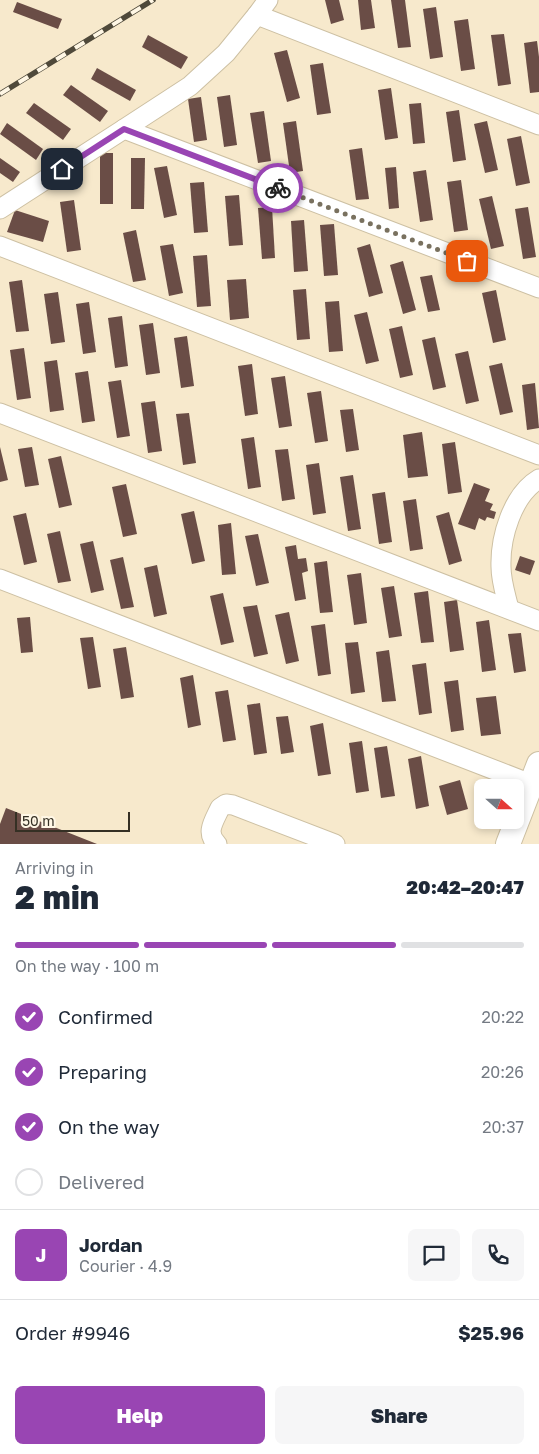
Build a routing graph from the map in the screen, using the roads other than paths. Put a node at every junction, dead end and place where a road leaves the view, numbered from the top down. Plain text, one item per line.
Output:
1 (268, 0) edge
2 (257, 15) junction
3 (539, 125) edge
4 (124, 129) junction
5 (0, 209) edge
6 (0, 246) edge
7 (539, 288) edge
8 (0, 413) edge
9 (539, 455) edge
10 (539, 479) edge
11 (0, 579) edge
12 (509, 609) junction
13 (539, 621) edge
14 (535, 774) edge
15 (217, 844) edge
16 (336, 844) edge
17 (508, 844) edge

1 - 2 lane
2 - 3 lane
2 - 4 lane
4 - 5 lane
4 - 7 lane
6 - 9 lane
8 - 12 lane
10 - 12 lane
11 - 14 lane
12 - 13 lane
14 - 17 main road
15 - 16 lane

